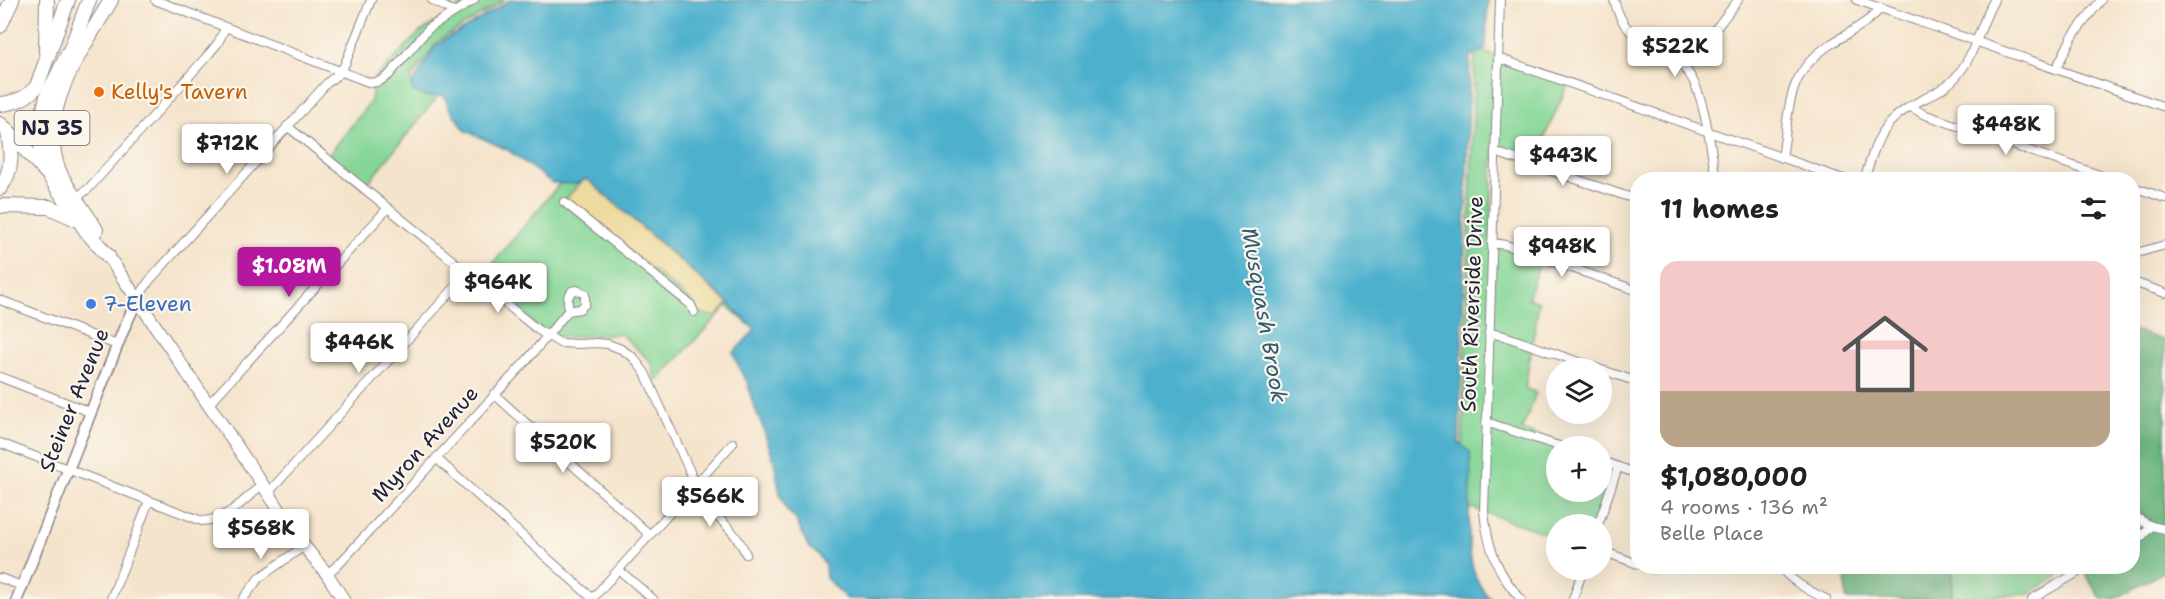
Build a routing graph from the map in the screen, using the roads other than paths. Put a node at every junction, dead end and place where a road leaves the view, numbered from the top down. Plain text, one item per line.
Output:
1 (6, 0) edge
2 (12, 0) edge
3 (47, 0) edge
4 (68, 0) edge
5 (89, 0) edge
6 (111, 0) edge
7 (155, 0) edge
8 (371, 0) edge
9 (432, 0) edge
10 (474, 0) edge
11 (1500, 0) edge
12 (1614, 0) edge
13 (1738, 0) edge
14 (1857, 0) edge
15 (1994, 0) edge
16 (2101, 0) edge
17 (1881, 8) junction
18 (454, 12) junction
19 (0, 25) edge
20 (225, 28) junction
21 (1976, 41) junction
22 (1498, 58) junction
23 (46, 63) junction
24 (1685, 69) junction
25 (2056, 69) junction
26 (340, 73) junction
27 (0, 104) edge
28 (1910, 106) junction
29 (2165, 107) edge
30 (287, 126) junction
31 (4, 127) edge
32 (1707, 131) junction
33 (1495, 152) junction
34 (1782, 158) junction
35 (1715, 172) edge
36 (1823, 172) edge
37 (1867, 172) edge
38 (2091, 172) edge
39 (48, 174) junction
40 (0, 188) edge
41 (2140, 189) edge
42 (1630, 197) edge
43 (76, 198) junction
44 (2165, 198) edge
45 (564, 202) dead end
46 (0, 206) edge
47 (388, 208) junction
48 (78, 220) junction
49 (1492, 243) junction
50 (2165, 245) edge
51 (2140, 252) edge
52 (108, 256) junction
53 (468, 273) junction
54 (2140, 284) edge
55 (1630, 288) edge
56 (2165, 293) edge
57 (138, 298) junction
58 (0, 300) edge
59 (568, 311) dead end
60 (694, 312) dead end
61 (1489, 333) junction
62 (548, 336) junction
63 (117, 345) junction
64 (1567, 358) edge
65 (1612, 374) edge
66 (0, 377) edge
67 (1630, 379) edge
68 (494, 394) junction
69 (208, 405) junction
70 (90, 412) junction
71 (1486, 422) junction
72 (1546, 442) edge
73 (0, 443) edge
74 (733, 443) dead end
75 (436, 458) junction
76 (1612, 465) edge
77 (1618, 467) junction
78 (68, 470) junction
79 (1630, 471) edge
80 (696, 485) junction
81 (265, 489) junction
82 (689, 492) junction
83 (149, 501) junction
84 (1603, 514) edge
85 (2140, 520) edge
86 (2151, 525) junction
87 (2165, 529) edge
88 (650, 535) junction
89 (2140, 538) edge
90 (304, 546) junction
91 (746, 554) dead end
92 (1612, 555) edge
93 (1630, 561) edge
94 (619, 570) junction
95 (327, 574) junction
96 (1787, 574) edge
97 (2076, 574) edge
98 (0, 578) edge
99 (1580, 580) edge
100 (22, 586) junction
101 (17, 599) edge
102 (111, 599) edge
103 (243, 599) edge
104 (333, 599) edge
105 (343, 599) edge
106 (592, 599) edge
107 (653, 599) edge
108 (1521, 599) edge
109 (1573, 599) edge
110 (1826, 599) edge
111 (2032, 599) edge

1 - 19 highway
2 - 19 highway
3 - 23 highway
4 - 23 highway
5 - 39 highway, NJ 35
6 - 43 highway, NJ 35
7 - 20 street
8 - 26 street, Steiner Avenue
9 - 18 street
10 - 18 street
11 - 22 street, South Riverside Drive
12 - 24 street
13 - 24 street
14 - 17 street
15 - 21 street
16 - 25 street
17 - 21 street
17 - 34 street
18 - 26 street
20 - 26 street
20 - 43 street
21 - 25 street
21 - 28 street
22 - 32 street
22 - 33 street, South Riverside Drive
23 - 27 highway
24 - 32 street
25 - 29 street
26 - 30 street, Steiner Avenue
28 - 37 street
28 - 38 street
30 - 47 street
30 - 57 street, Steiner Avenue
31 - 39 highway
31 - 40 highway
32 - 34 street
32 - 35 street
33 - 42 street
33 - 49 street, South Riverside Drive
34 - 36 street
39 - 48 highway, NJ 35
41 - 44 street
43 - 52 highway, NJ 35
45 - 60 street
46 - 48 highway
47 - 53 street
47 - 69 street
48 - 52 highway, NJ 35
49 - 55 street
49 - 61 street, South Riverside Drive
50 - 51 street
52 - 57 main road, NJ 35
53 - 62 street
53 - 81 street
54 - 56 street
57 - 63 street, Steiner Avenue
57 - 69 main road, NJ 35
58 - 63 street
59 - 62 street, Myron Avenue
61 - 64 street
61 - 71 street, South Riverside Drive
62 - 68 street, Myron Avenue
62 - 80 street
63 - 70 street, Steiner Avenue
65 - 67 street
66 - 70 street
68 - 75 street, Myron Avenue
68 - 88 street
69 - 81 main road, NJ 35
70 - 78 street, Steiner Avenue
71 - 72 street
71 - 108 street, South Riverside Drive
73 - 78 street
74 - 80 street
75 - 95 street, Myron Avenue
75 - 106 street
76 - 77 street
77 - 79 street
77 - 84 street
78 - 83 street
78 - 100 street, Steiner Avenue
80 - 82 street
81 - 83 street
81 - 90 main road, NJ 35
82 - 88 street
82 - 91 street
83 - 102 street
85 - 86 street
86 - 87 street
86 - 89 street
88 - 94 street
90 - 95 main road, NJ 35
90 - 103 street
90 - 104 main road, NJ 35
92 - 93 street
94 - 106 street
94 - 107 street
95 - 105 main road, NJ 35
96 - 110 street
97 - 111 street
98 - 100 street
99 - 109 street
100 - 101 street, Steiner Avenue

